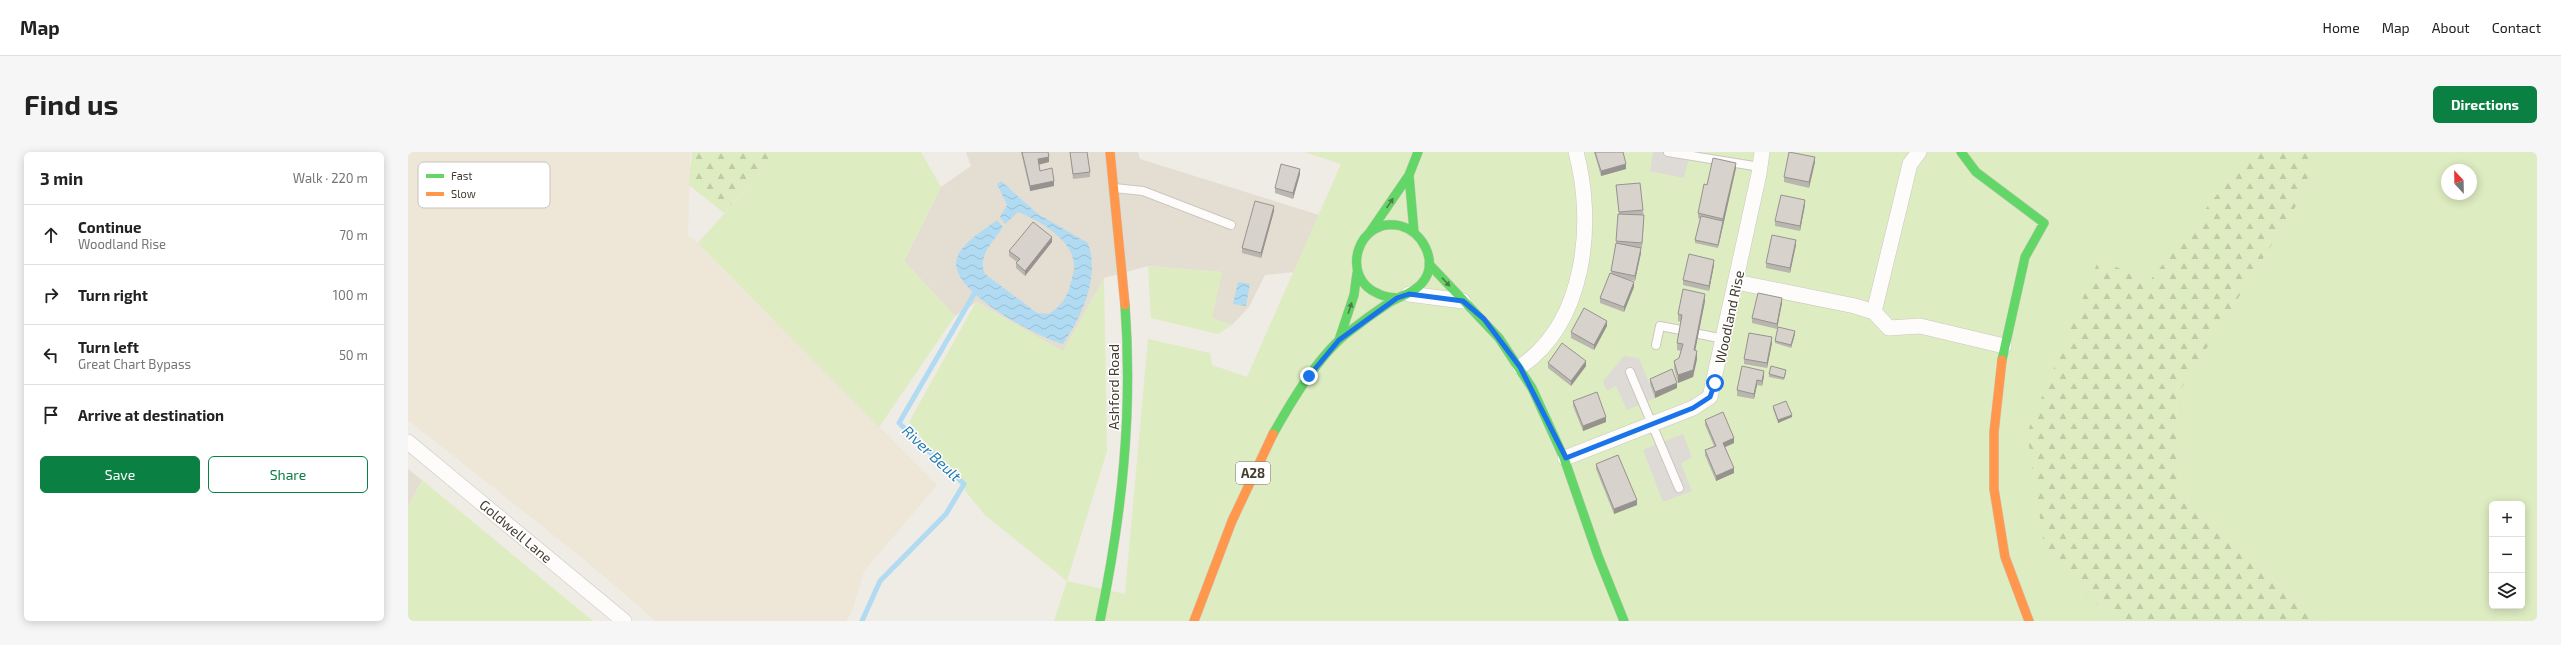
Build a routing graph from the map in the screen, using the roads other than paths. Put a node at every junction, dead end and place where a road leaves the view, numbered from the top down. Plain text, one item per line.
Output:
1 (1110, 152) edge
2 (1418, 152) edge
3 (1576, 152) edge
4 (1668, 152) edge
5 (1762, 152) edge
6 (1919, 152) edge
7 (1961, 152) edge
8 (1760, 167) junction
9 (1409, 175) junction
10 (1113, 188) junction
11 (1231, 225) dead end
12 (1370, 232) junction
13 (1414, 232) junction
14 (1429, 264) junction
15 (1357, 273) junction
16 (1736, 282) junction
17 (1403, 296) junction
18 (1463, 301) junction
19 (1874, 312) junction
20 (1681, 330) edge
21 (1699, 334) edge
22 (1724, 339) junction
23 (1339, 340) junction
24 (1656, 345) dead end
25 (2004, 346) junction
26 (1520, 367) junction
27 (1630, 372) dead end
28 (1654, 424) junction
29 (408, 442) edge
30 (1566, 458) junction
31 (1679, 488) dead end
32 (624, 621) edge
33 (1100, 621) edge
34 (1194, 621) edge
35 (1624, 621) edge
36 (2029, 621) edge

1 - 10 street, Ashford Road
2 - 9 street
3 - 26 street
4 - 8 lane
5 - 8 street, Woodland Rise
6 - 19 street
7 - 25 street
8 - 16 street, Woodland Rise
12 -> 9 street
9 - 13 street
10 - 11 lane
10 - 33 street, Ashford Road
12 - 13 street
12 - 15 street
13 - 14 street
14 - 17 street
14 -> 18 street
15 - 17 street
23 -> 15 street, A28
16 - 19 street
16 - 22 street, Woodland Rise
17 - 18 street
17 - 23 street, A28
18 - 26 street
19 - 25 street
20 - 24 lane
21 - 22 lane
22 - 28 street, Woodland Rise
23 - 34 street, A28
25 - 36 street
26 - 30 street
27 - 28 lane
28 - 30 street, Woodland Rise
28 - 31 lane
29 - 32 street, Goldwell Lane
30 - 35 street

